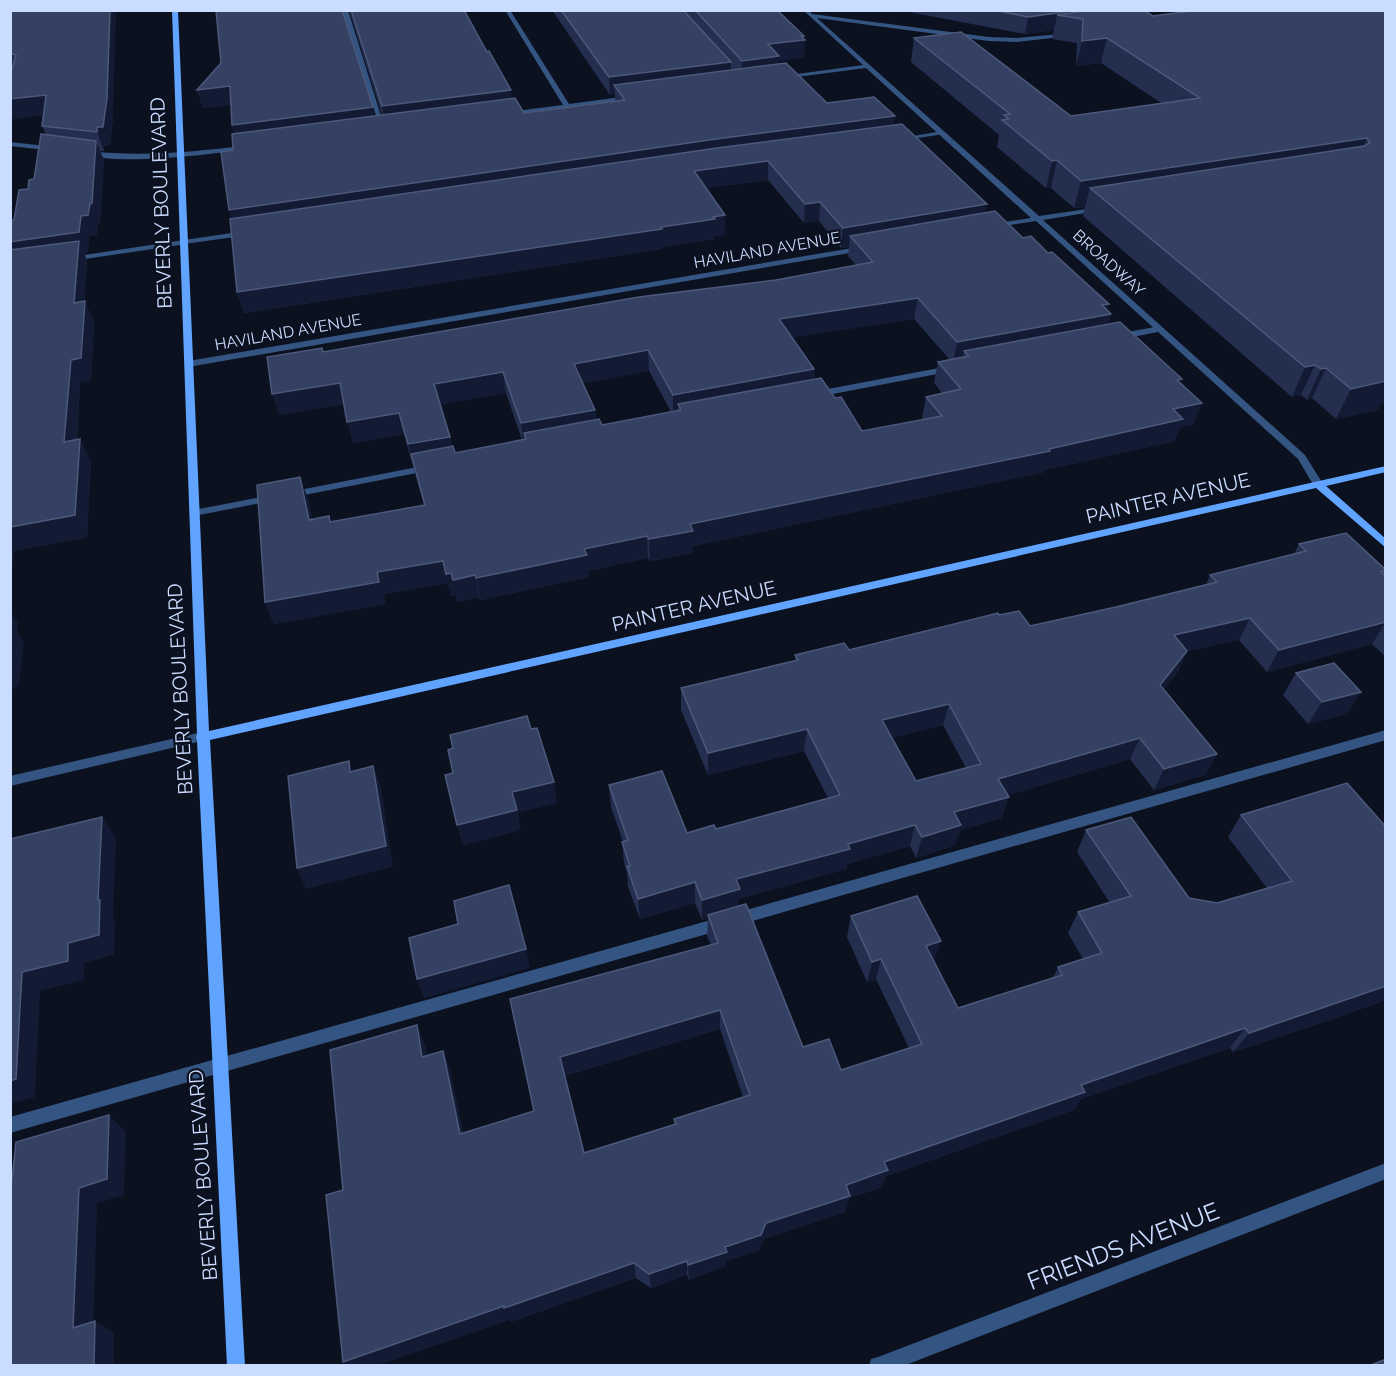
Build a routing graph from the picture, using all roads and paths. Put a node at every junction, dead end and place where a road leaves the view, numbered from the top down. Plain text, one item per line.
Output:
1 (175, 10) edge
2 (345, 10) edge
3 (507, 10) edge
4 (807, 13) edge
5 (1076, 33) edge
6 (868, 66) junction
7 (775, 79) edge
8 (636, 97) edge
9 (567, 106) junction
10 (498, 115) edge
11 (394, 128) edge
12 (383, 130) junction
13 (372, 131) edge
14 (942, 133) junction
15 (885, 140) edge
16 (10, 144) edge
17 (259, 146) edge
18 (67, 151) edge
19 (79, 152) edge
20 (180, 156) junction
21 (1107, 208) edge
22 (1037, 219) junction
23 (990, 227) edge
24 (254, 231) edge
25 (184, 242) junction
26 (872, 247) edge
27 (57, 261) edge
28 (1160, 329) junction
29 (1101, 340) edge
30 (188, 364) junction
31 (960, 367) edge
32 (807, 396) edge
33 (441, 466) edge
34 (1386, 469) edge
35 (1318, 484) junction
36 (194, 513) junction
37 (1386, 545) edge
38 (1386, 735) edge
39 (202, 737) junction
40 (10, 781) edge
41 (218, 1065) junction
42 (10, 1125) edge
43 (1386, 1171) edge
44 (236, 1365) edge
45 (878, 1365) edge

1 - 20 street, BEVERLY BOULEVARD
2 - 12 street
3 - 9 street
4 - 5 street
4 - 6 street, BROADWAY
6 - 7 street
6 - 14 street, BROADWAY
8 - 9 street
9 - 10 street
11 - 12 street
12 - 13 street
14 - 15 street
14 - 22 street, BROADWAY
16 - 18 street
17 - 20 street
19 - 20 street
20 - 25 street, BEVERLY BOULEVARD
21 - 22 street
22 - 23 street
22 - 28 street, BROADWAY
24 - 25 street
25 - 27 street
25 - 30 street, BEVERLY BOULEVARD
26 - 30 street, HAVILAND AVENUE
28 - 29 street
28 - 35 street, BROADWAY
30 - 36 street, BEVERLY BOULEVARD
31 - 32 street
33 - 36 street
34 - 35 street, PAINTER AVENUE
35 - 37 street, BROADWAY
35 - 39 street, PAINTER AVENUE
36 - 39 street, BEVERLY BOULEVARD
38 - 41 street
39 - 40 street, PAINTER AVENUE
39 - 41 street, BEVERLY BOULEVARD
41 - 42 street
41 - 44 street, BEVERLY BOULEVARD
43 - 45 street, FRIENDS AVENUE

